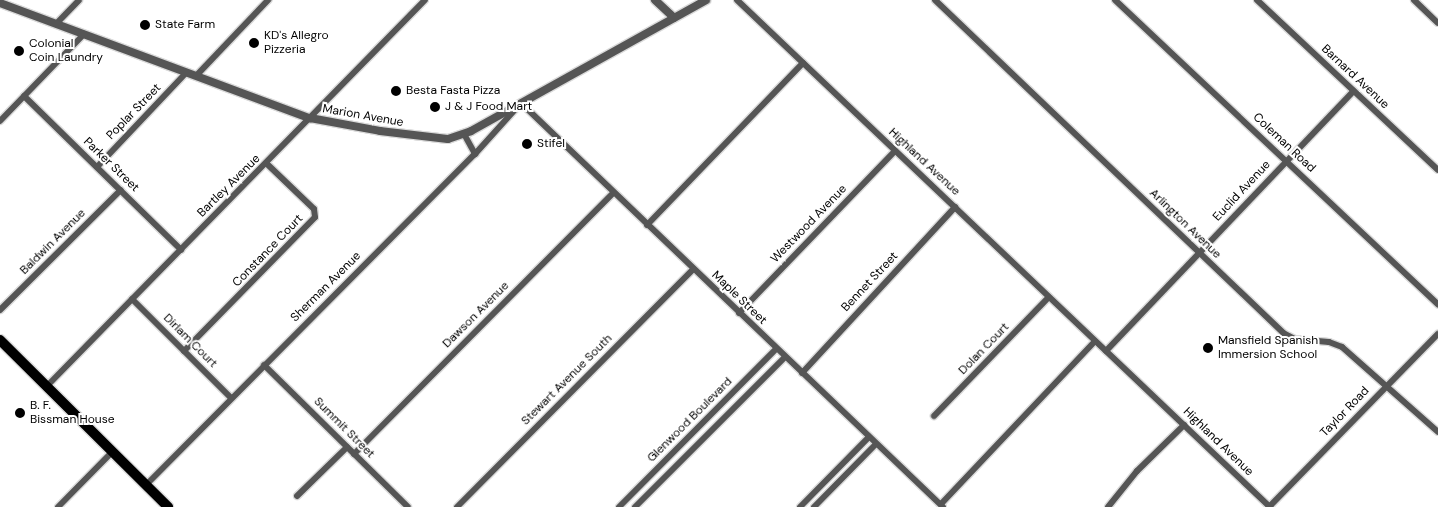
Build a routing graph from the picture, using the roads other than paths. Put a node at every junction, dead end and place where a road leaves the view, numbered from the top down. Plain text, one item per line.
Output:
1 (79, 0) edge
2 (268, 0) edge
3 (425, 0) edge
4 (655, 0) edge
5 (706, 0) edge
6 (737, 0) edge
7 (934, 0) edge
8 (1115, 0) edge
9 (1257, 0) edge
10 (1414, 0) edge
11 (0, 3) edge
12 (674, 18) junction
13 (1438, 23) edge
14 (56, 24) junction
15 (84, 34) junction
16 (803, 63) junction
17 (186, 73) junction
18 (196, 76) junction
19 (1354, 91) junction
20 (24, 96) junction
21 (521, 103) junction
22 (310, 118) junction
23 (0, 121) edge
24 (464, 134) junction
25 (895, 151) junction
26 (475, 154) junction
27 (1286, 160) junction
28 (267, 164) junction
29 (97, 167) junction
30 (1438, 170) edge
31 (121, 190) junction
32 (613, 192) junction
33 (955, 207) junction
34 (647, 225) junction
35 (181, 250) junction
36 (1200, 253) junction
37 (693, 270) junction
38 (1049, 297) junction
39 (132, 299) junction
40 (1438, 304) edge
41 (0, 310) edge
42 (739, 313) junction
43 (1438, 334) edge
44 (0, 340) edge
45 (1095, 341) junction
46 (776, 349) junction
47 (184, 351) junction
48 (1106, 351) junction
49 (785, 356) junction
50 (264, 365) junction
51 (802, 373) junction
52 (47, 386) junction
53 (1387, 386) junction
54 (231, 398) junction
55 (934, 416) dead end
56 (1184, 425) junction
57 (1438, 432) edge
58 (869, 437) junction
59 (876, 444) junction
60 (346, 447) junction
61 (112, 452) junction
62 (354, 454) junction
63 (146, 486) junction
64 (297, 496) dead end
65 (942, 506) edge
66 (58, 507) edge
67 (168, 507) edge
68 (408, 507) edge
69 (457, 507) edge
70 (619, 507) edge
71 (635, 507) edge
72 (800, 507) edge
73 (814, 507) edge
74 (1108, 507) edge
75 (1269, 507) edge

1 - 14 street
2 - 18 street
3 - 22 street, Bartley Avenue
4 - 12 street
5 - 12 street, Marion Avenue
6 - 16 street, Highland Avenue
7 - 36 street, Arlington Avenue
8 - 27 street, Coleman Road
9 - 19 street, Barnard Avenue
10 - 13 street
11 - 14 street, Marion Avenue
12 - 21 street, Marion Avenue
14 - 15 street, Marion Avenue
15 - 17 street, Marion Avenue
15 - 20 street
16 - 25 street, Highland Avenue
16 - 34 street
17 - 18 street, Marion Avenue
17 - 29 street, Poplar Street
18 - 22 street, Marion Avenue
19 - 27 street, Euclid Avenue
19 - 30 street, Barnard Avenue
20 - 23 street
20 - 29 street, Parker Street
21 - 24 street, Marion Avenue
21 - 26 street, Sherman Avenue
21 - 32 street, Maple Street
22 - 24 street, Marion Avenue
22 - 28 street, Bartley Avenue
24 - 26 street
25 - 33 street, Highland Avenue
25 - 42 street, Westwood Avenue
26 - 50 street, Sherman Avenue
27 - 36 street, Euclid Avenue
27 - 40 street, Coleman Road
28 - 35 street, Bartley Avenue
28 - 47 street, Constance Court
29 - 31 street, Parker Street
31 - 35 street, Parker Street
31 - 41 street, Baldwin Avenue
32 - 34 street, Maple Street
32 - 62 street, Dawson Avenue
33 - 38 street, Highland Avenue
33 - 51 street, Bennet Street
34 - 37 street, Maple Street
35 - 39 street, Bartley Avenue
36 - 48 street, Euclid Avenue
36 - 53 street, Arlington Avenue
37 - 42 street, Maple Street
37 - 69 street, Stewart Avenue South
38 - 45 street, Highland Avenue
38 - 55 street, Dolan Court
39 - 47 street, Dirlam Court
39 - 52 street, Bartley Avenue
42 - 46 street, Maple Street
43 - 53 street, Taylor Road
44 - 52 main road
45 - 48 street, Highland Avenue
45 - 65 street
46 - 49 street, Maple Street
46 - 70 street, Glenwood Boulevard
47 - 54 street, Dirlam Court
48 - 56 street, Highland Avenue
49 - 51 street, Maple Street
49 - 71 street, Glenwood Boulevard
50 - 54 street, Sherman Avenue
50 - 60 street, Summit Street
51 - 58 street, Maple Street
52 - 61 main road
53 - 57 street, Arlington Avenue
53 - 75 street, Taylor Road
54 - 63 street, Sherman Avenue
56 - 74 street
56 - 75 street, Highland Avenue
58 - 59 street, Maple Street
58 - 72 street
59 - 65 street, Maple Street
59 - 73 street
60 - 62 street, Summit Street
60 - 64 street
61 - 63 main road
61 - 66 street
62 - 68 street, Summit Street
63 - 67 main road

